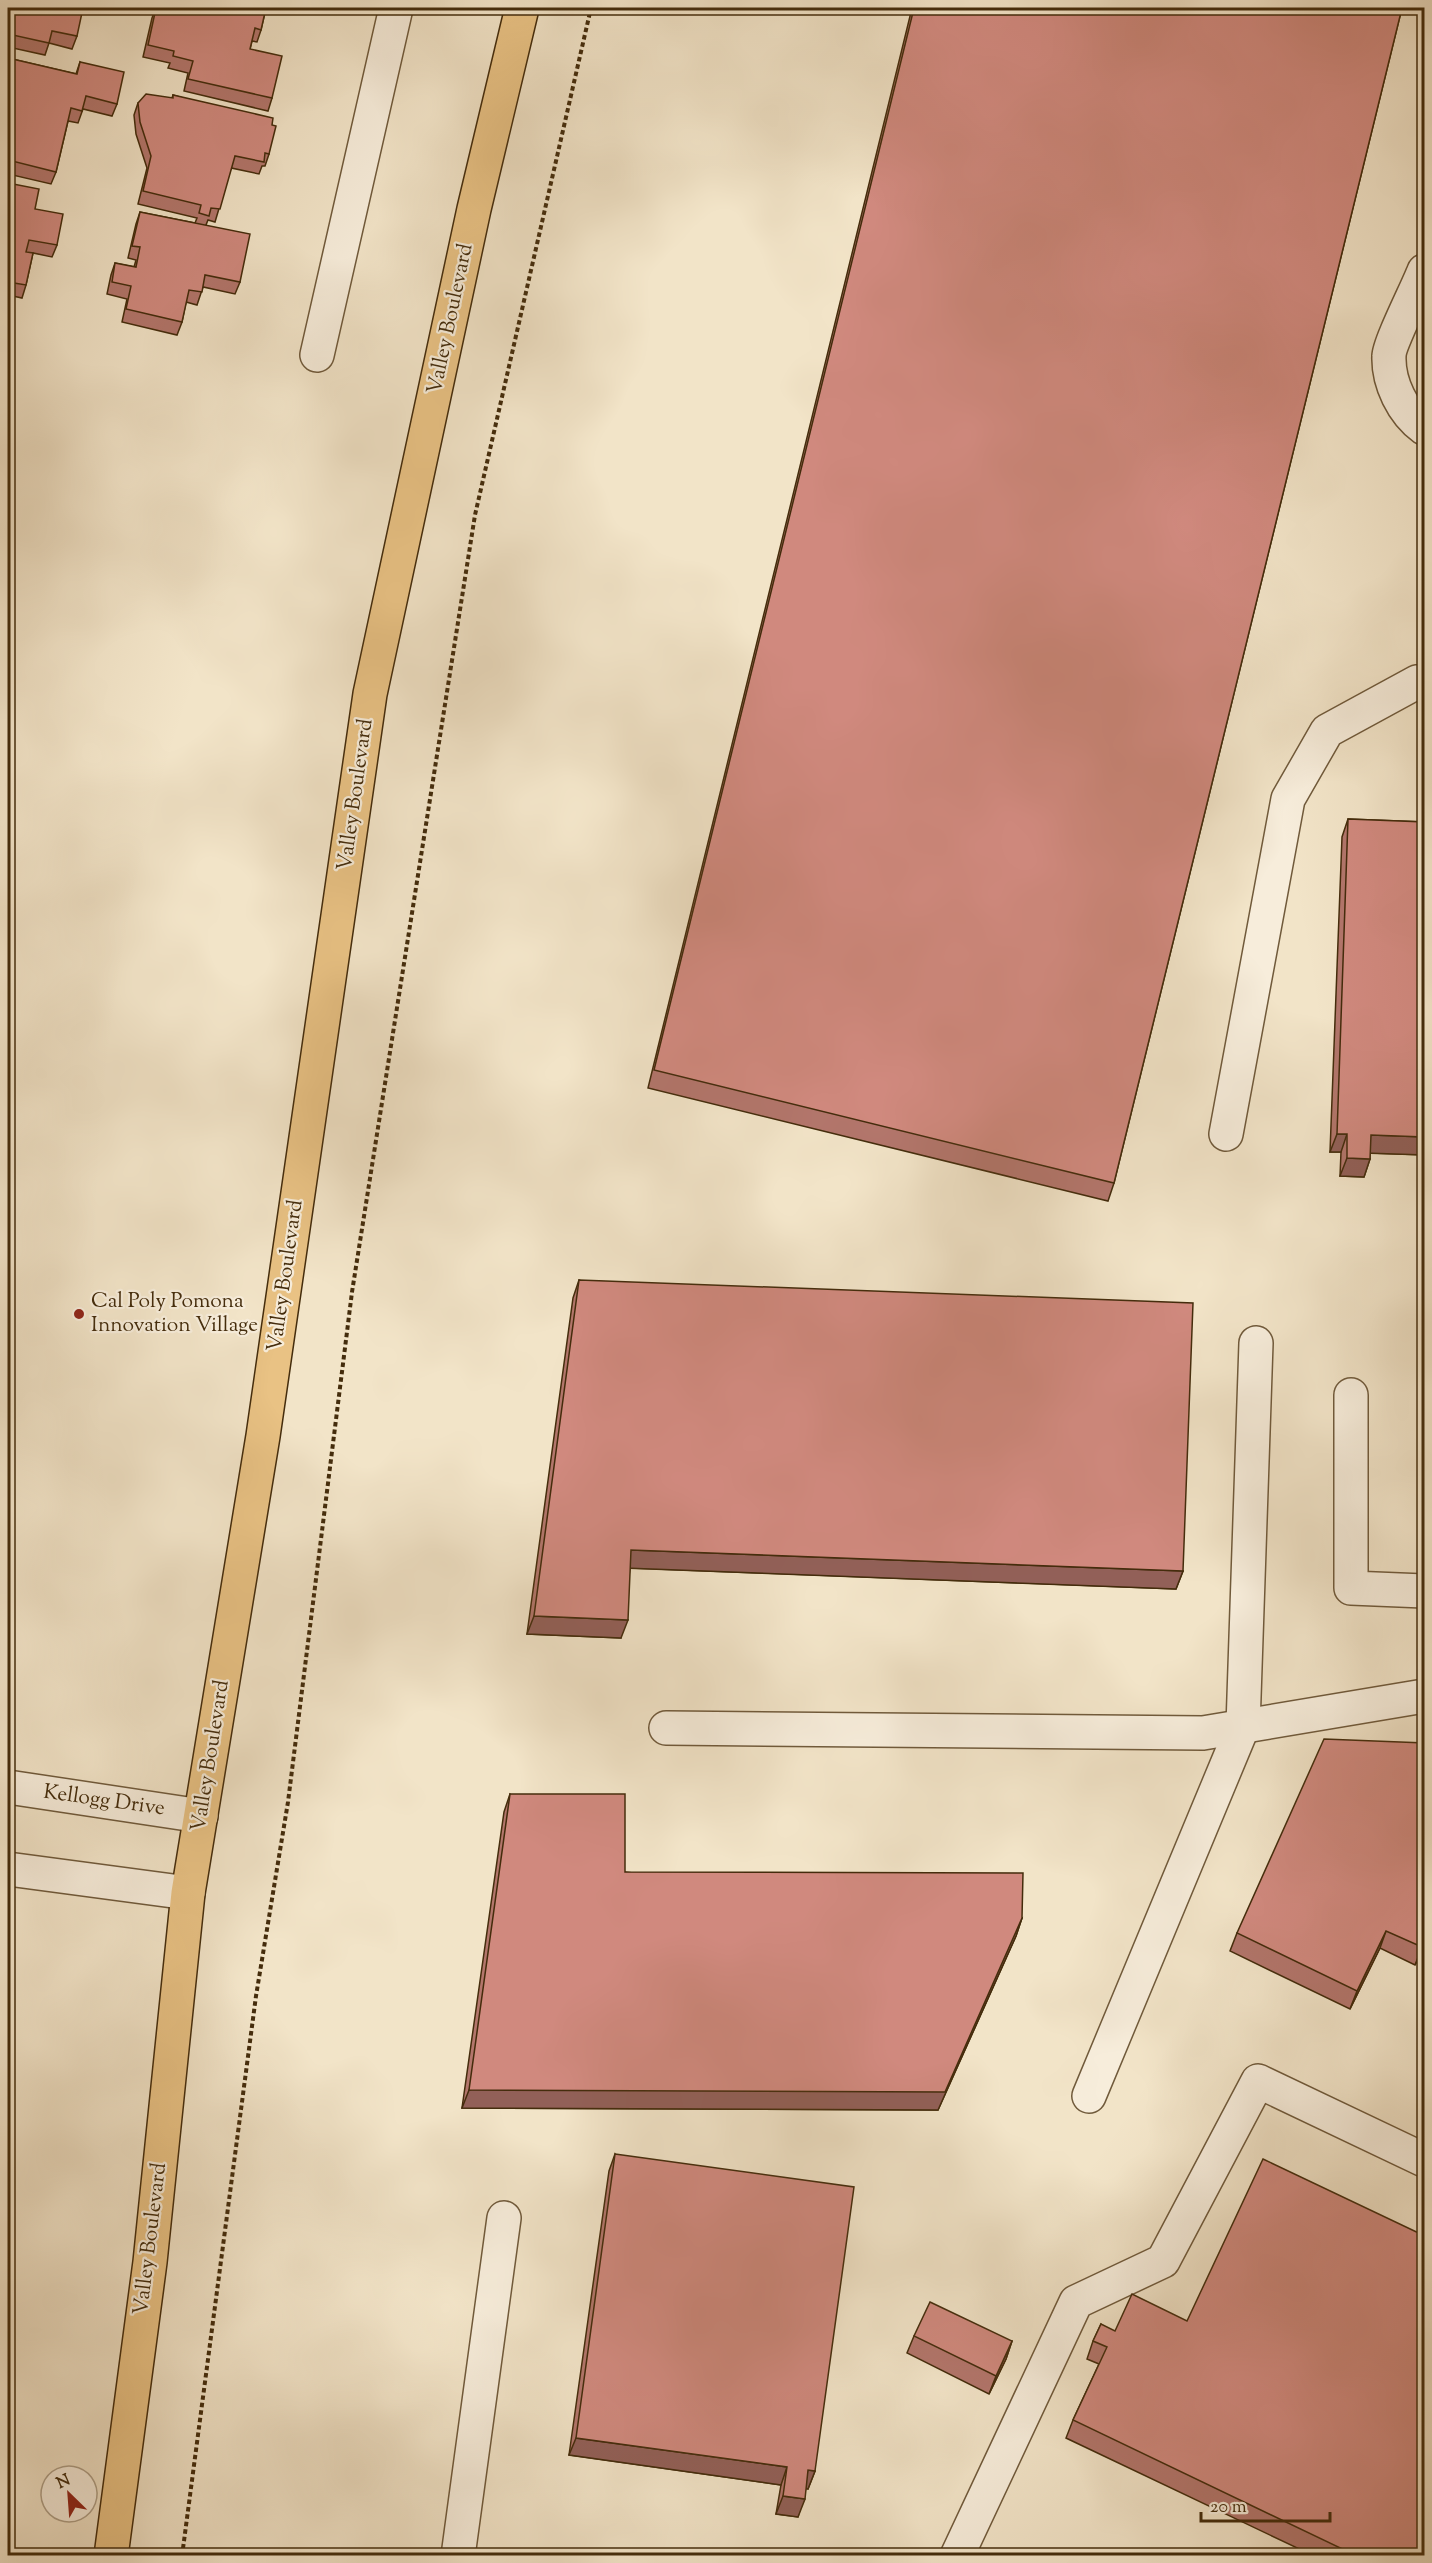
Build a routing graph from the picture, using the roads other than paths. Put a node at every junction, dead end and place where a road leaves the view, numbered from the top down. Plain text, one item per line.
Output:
1 (396, 8) edge
2 (522, 8) edge
3 (1425, 271) edge
4 (317, 355) dead end
5 (1425, 428) edge
6 (1422, 677) edge
7 (1226, 1134) dead end
8 (1256, 1343) dead end
9 (1350, 1395) dead end
10 (1425, 1591) edge
11 (1425, 1696) edge
12 (1243, 1726) junction
13 (666, 1728) dead end
14 (8, 1787) edge
15 (201, 1816) junction
16 (8, 1869) edge
17 (188, 1893) junction
18 (1089, 2096) dead end
19 (1425, 2160) edge
20 (504, 2218) dead end
21 (111, 2556) edge
22 (459, 2556) edge
23 (957, 2556) edge

1 - 4 street
2 - 15 main road, Valley Boulevard
3 - 5 street
6 - 7 street
8 - 12 street
9 - 10 street
11 - 12 street
12 - 13 street
12 - 18 street
14 - 15 street, Kellogg Drive
15 - 17 main road, Valley Boulevard
16 - 17 street
17 - 21 main road, Valley Boulevard
19 - 23 street
20 - 22 street

